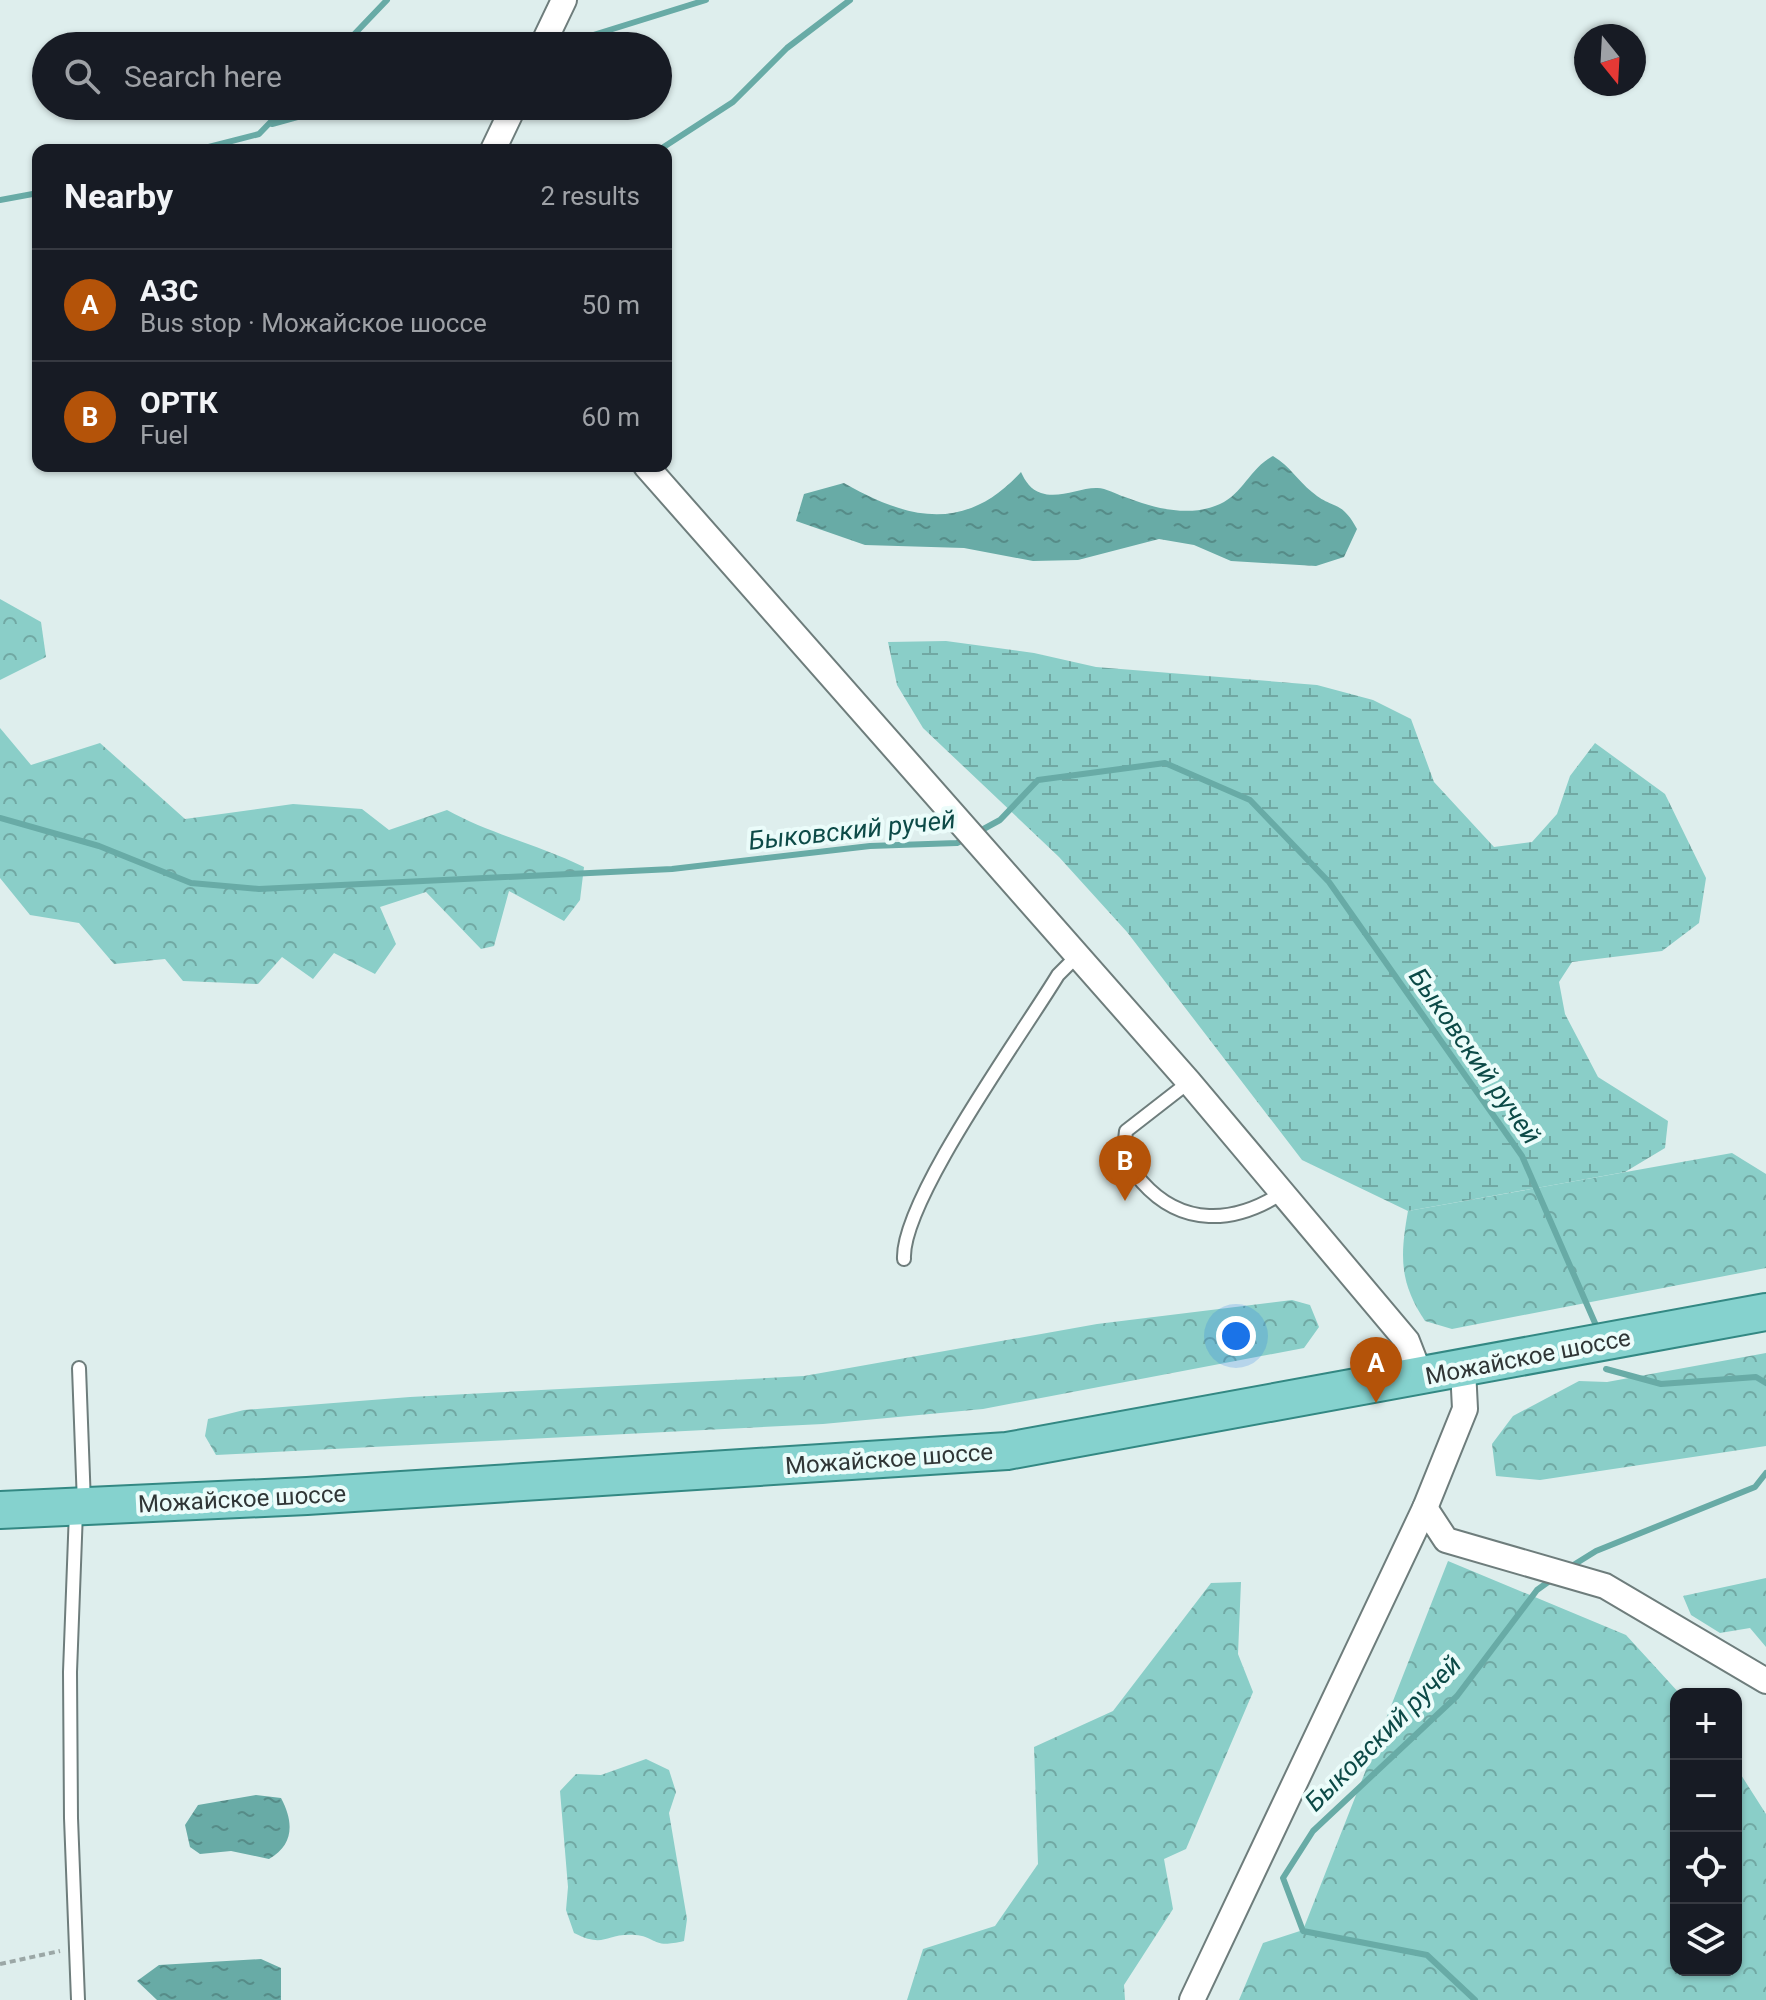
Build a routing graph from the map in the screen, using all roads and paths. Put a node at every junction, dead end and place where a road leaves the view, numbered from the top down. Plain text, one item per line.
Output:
1 (564, 0) edge
2 (549, 32) edge
3 (507, 120) edge
4 (496, 144) edge
5 (651, 472) edge
6 (1078, 955) junction
7 (1189, 1082) junction
8 (1282, 1193) junction
9 (904, 1259) dead end
10 (1766, 1312) edge
11 (79, 1368) dead end
12 (1463, 1369) junction
13 (1421, 1377) junction
14 (80, 1507) junction
15 (1425, 1508) junction
16 (0, 1510) edge
17 (1766, 1681) edge
18 (76, 1948) junction
19 (0, 1964) edge
20 (78, 2000) edge
21 (1192, 2000) edge

1 - 2 street
3 - 4 street
5 - 6 street
6 - 7 street
6 - 9 lane
7 - 8 street
7 - 8 lane
8 - 13 street
10 - 12 main road, Можайское шоссе
11 - 14 lane
12 - 13 main road, Можайское шоссе
12 - 15 street
13 - 14 main road, Можайское шоссе
14 - 16 main road, Можайское шоссе
14 - 18 lane
15 - 17 street
15 - 21 street
18 - 19 path
18 - 20 lane

